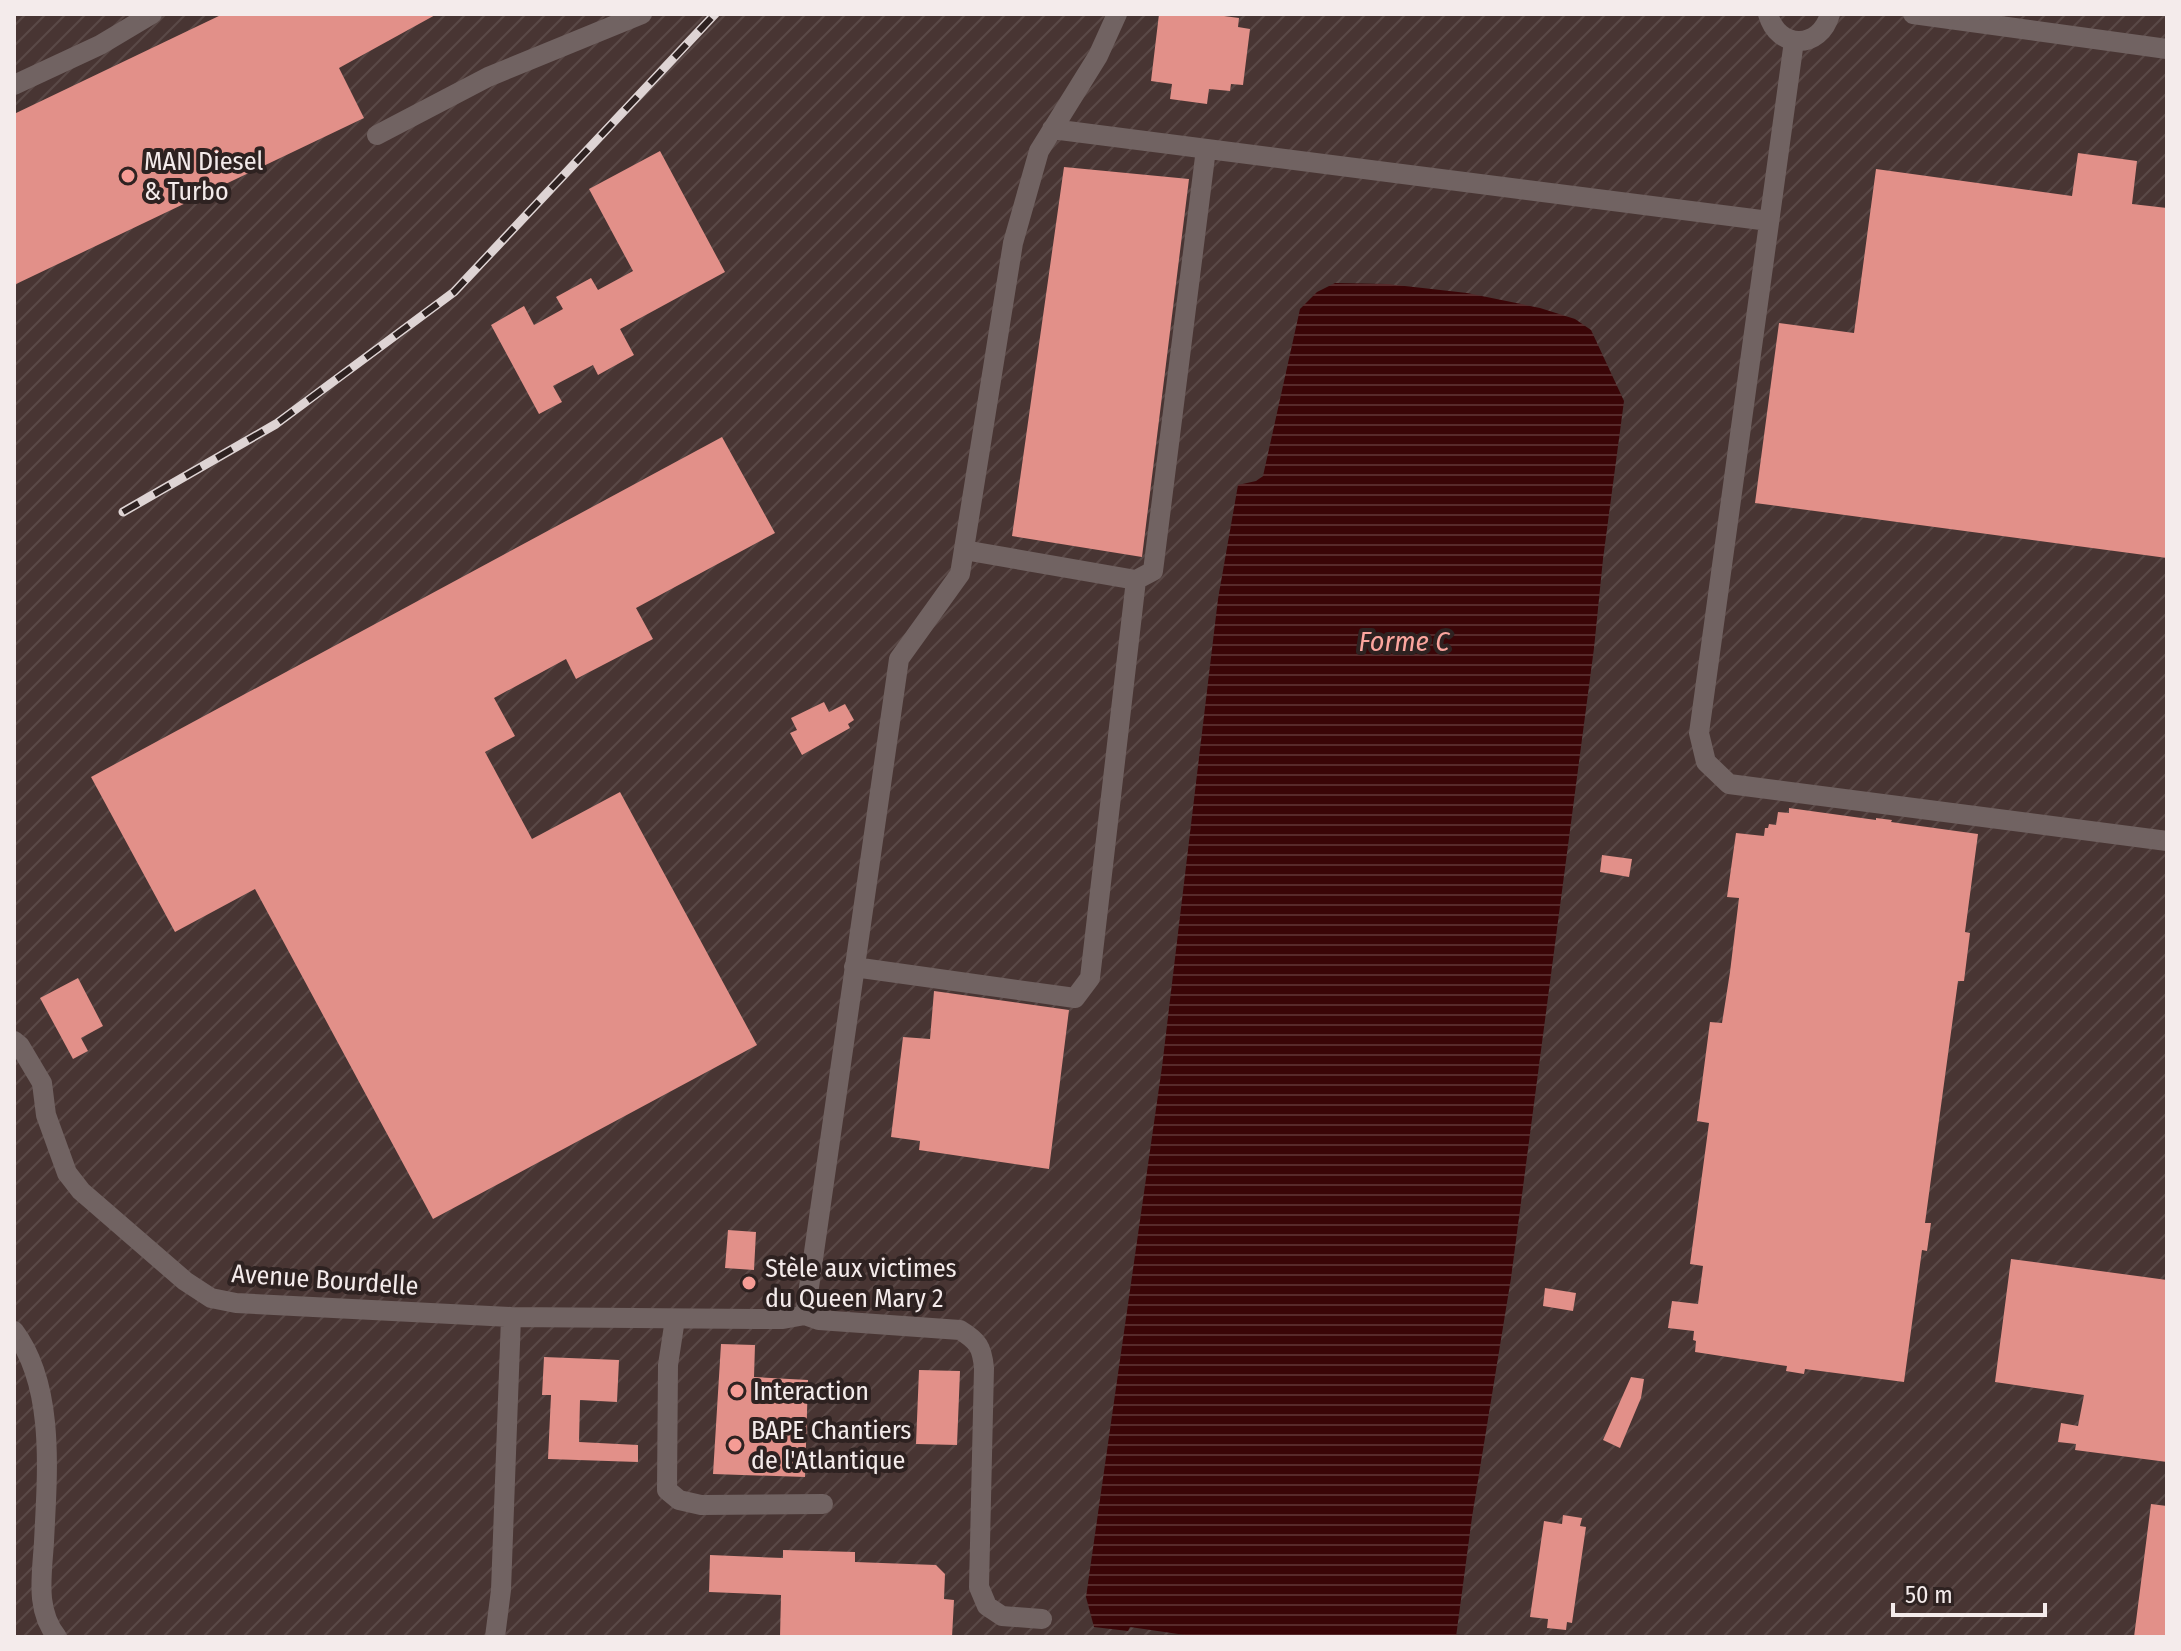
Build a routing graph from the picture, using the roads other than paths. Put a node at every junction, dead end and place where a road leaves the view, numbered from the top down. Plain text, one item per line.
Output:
1 (152, 14) edge
2 (642, 14) edge
3 (1117, 14) edge
4 (1768, 14) edge
5 (1830, 14) edge
6 (1913, 14) edge
7 (1794, 41) junction
8 (2167, 49) edge
9 (14, 85) edge
10 (1052, 129) junction
11 (377, 135) dead end
12 (1206, 149) junction
13 (1769, 221) junction
14 (964, 550) junction
15 (1136, 580) junction
16 (2167, 841) edge
17 (854, 967) junction
18 (14, 1041) edge
19 (805, 1315) junction
20 (511, 1317) junction
21 (675, 1319) junction
22 (14, 1331) edge
23 (823, 1504) dead end
24 (1042, 1619) dead end
25 (57, 1637) edge
26 (495, 1637) edge

1 - 9 street
2 - 11 street
3 - 10 street
4 - 7 street
5 - 7 street
6 - 8 street
7 - 13 street
10 - 12 street
10 - 14 street
12 - 13 street
12 - 15 street
13 - 16 street
14 - 15 street
14 - 17 street
15 - 17 street
17 - 19 street
18 - 20 street, Avenue Bourdelle
19 - 21 street, Avenue Bourdelle
19 - 24 street, Avenue Bourdelle
20 - 21 street, Avenue Bourdelle
20 - 26 street
21 - 23 street
22 - 25 street

